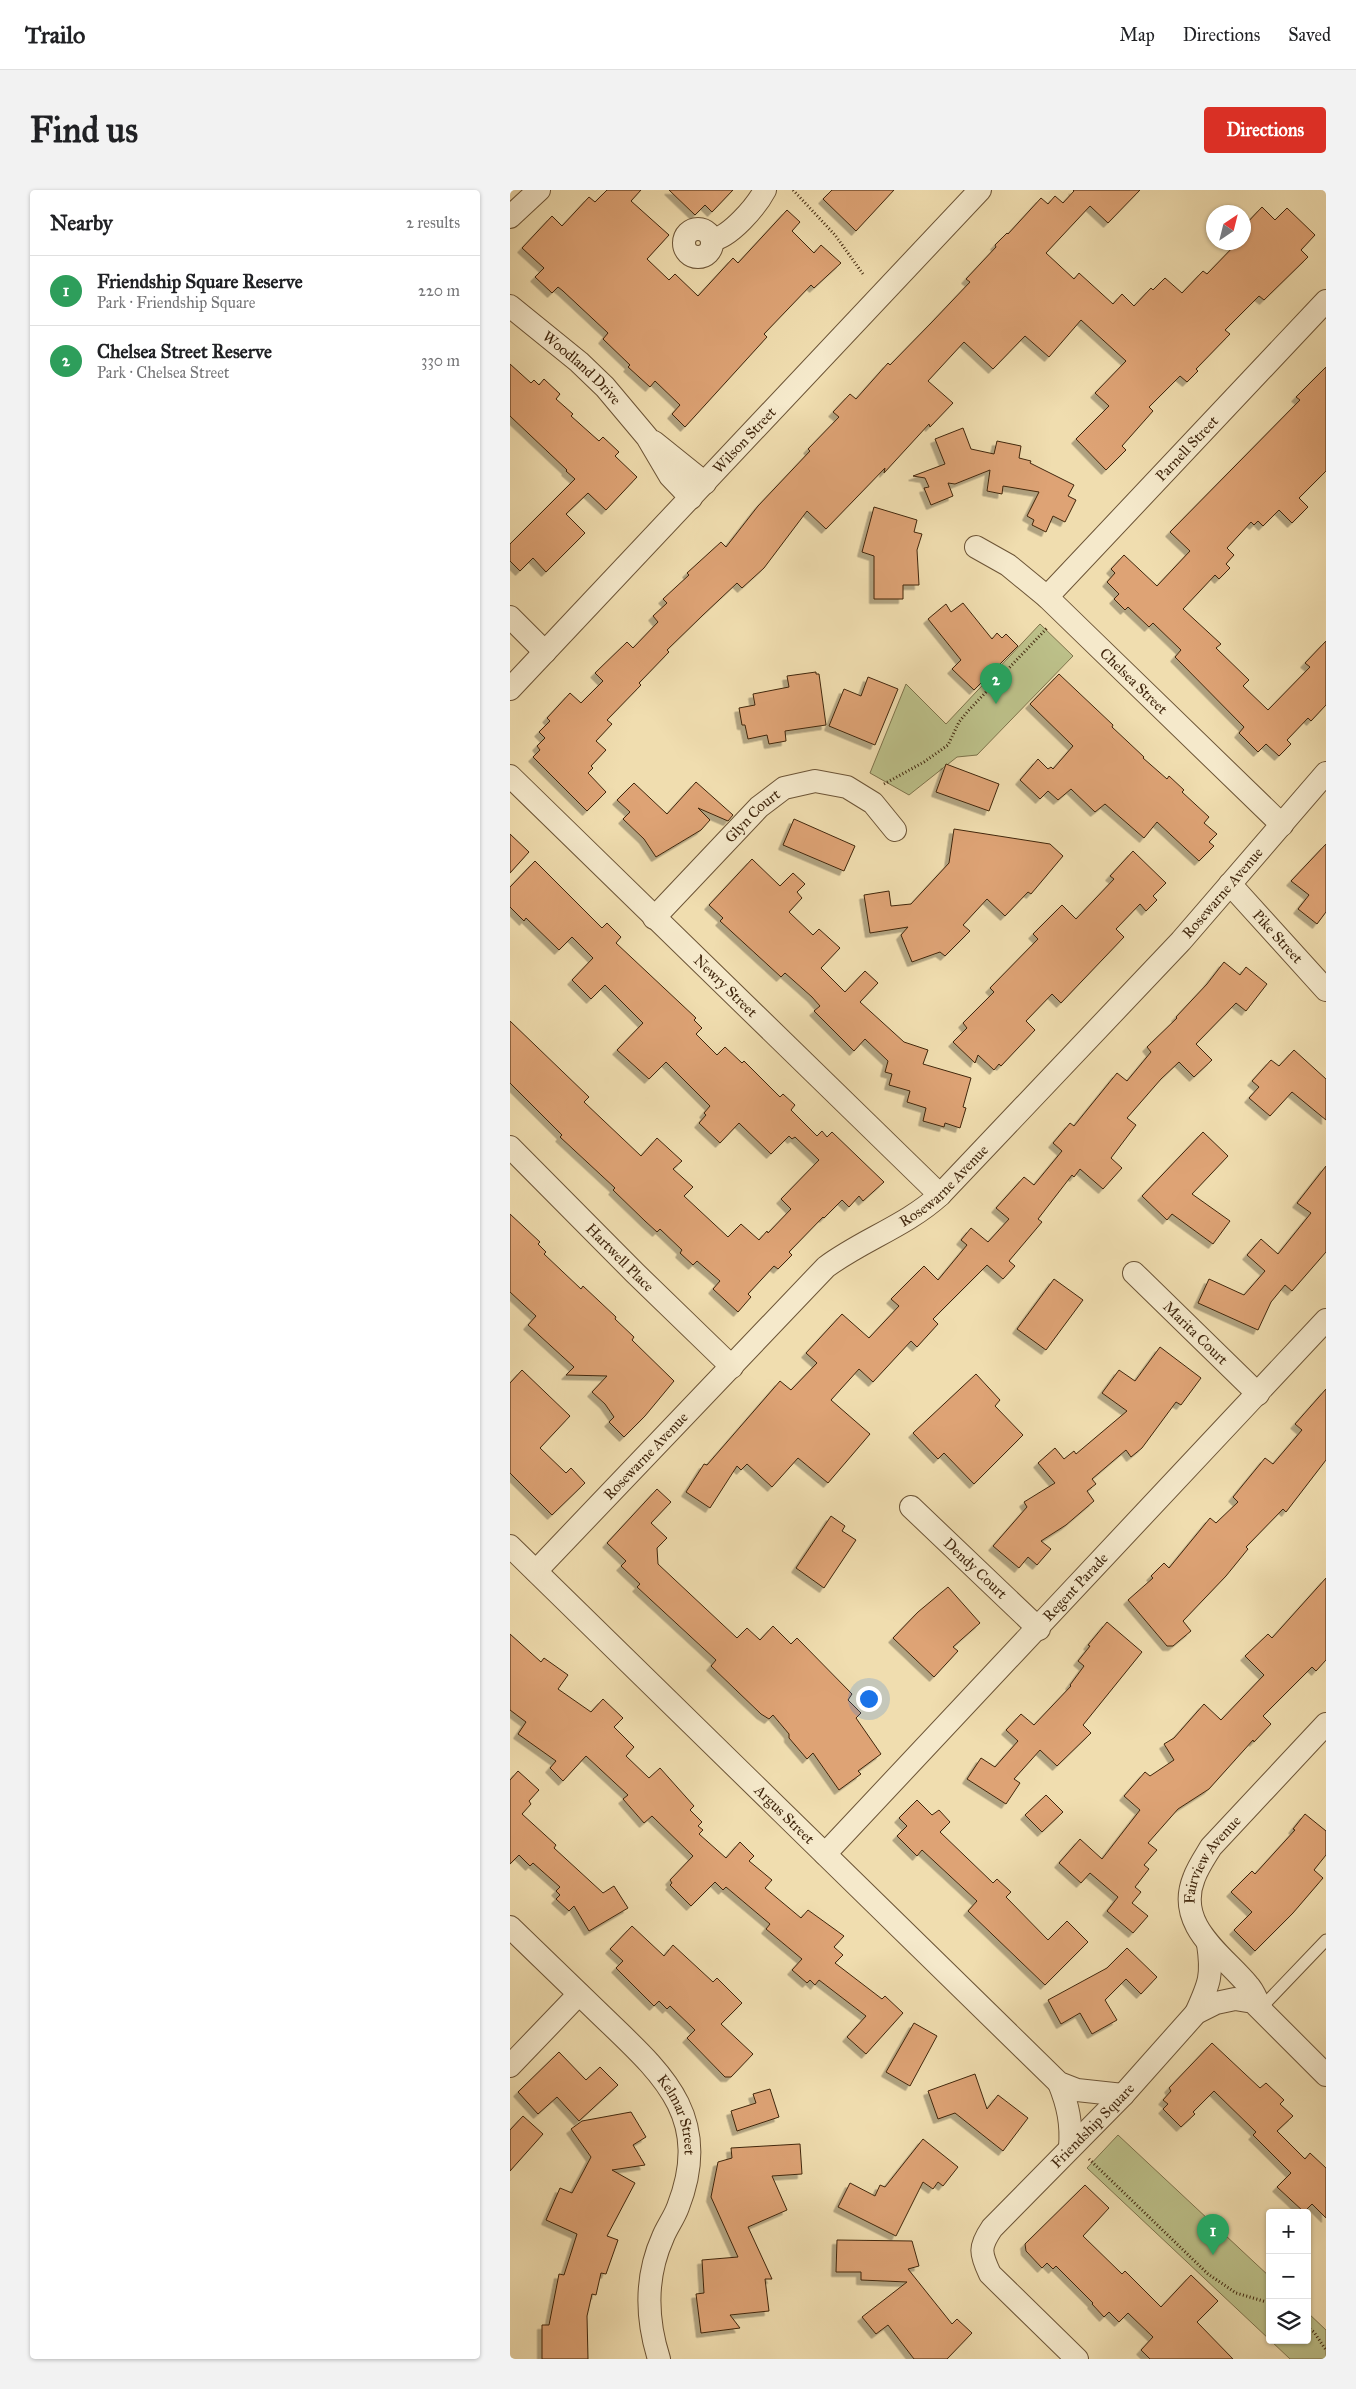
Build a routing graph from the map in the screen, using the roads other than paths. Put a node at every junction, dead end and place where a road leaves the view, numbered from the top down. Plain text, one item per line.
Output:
1 (539, 190) edge
2 (765, 190) edge
3 (980, 190) edge
4 (510, 217) edge
5 (712, 240) dead end
6 (1326, 301) edge
7 (510, 306) edge
8 (698, 490) junction
9 (976, 547) dead end
10 (1047, 597) junction
11 (510, 617) edge
12 (545, 652) junction
13 (510, 689) edge
14 (1326, 773) edge
15 (510, 776) edge
16 (1282, 824) junction
17 (895, 830) dead end
18 (1230, 884) junction
19 (654, 918) junction
20 (1326, 990) edge
21 (510, 1147) edge
22 (940, 1196) junction
23 (1134, 1273) dead end
24 (1326, 1320) edge
25 (732, 1367) junction
26 (1258, 1394) junction
27 (911, 1507) dead end
28 (510, 1546) edge
29 (536, 1572) junction
30 (1038, 1628) junction
31 (1326, 1724) edge
32 (825, 1854) junction
33 (510, 1927) edge
34 (1326, 1940) edge
35 (1208, 1944) junction
36 (579, 1994) junction
37 (1262, 2008) junction
38 (1196, 2012) junction
39 (510, 2066) edge
40 (1326, 2075) edge
41 (1059, 2083) junction
42 (1123, 2095) junction
43 (1070, 2148) junction
44 (658, 2359) edge
45 (1077, 2359) edge

1 - 4 street
2 - 5 street
3 - 8 street, Wilson Street
6 - 10 street, Parnell Street
7 - 8 street, Woodland Drive
8 - 12 street, Wilson Street
9 - 10 street, Chelsea Street
10 - 16 street, Chelsea Street
11 - 12 street
12 - 13 street, Wilson Street
14 - 16 street, Rosewarne Avenue
15 - 19 street, Newry Street
16 - 18 street, Rosewarne Avenue
17 - 19 street, Glyn Court
18 - 20 street, Pike Street
18 - 22 street, Rosewarne Avenue
19 - 22 street, Newry Street
21 - 25 street, Hartwell Place
22 - 25 street, Rosewarne Avenue
23 - 26 street, Marita Court
24 - 26 street, Regent Parade
25 - 29 street, Rosewarne Avenue
26 - 30 street, Regent Parade
27 - 30 street, Dendy Court
28 - 29 street, Argus Street
29 - 32 street, Argus Street
30 - 32 street, Regent Parade
31 - 35 street, Fairview Avenue
32 - 41 street, Argus Street
33 - 36 street, Kelmar Street
34 - 37 lane
35 - 37 street, Fairview Avenue
35 - 38 street
36 - 39 street
36 - 44 street, Kelmar Street
37 - 38 street, Friendship Square
37 - 40 street, Friendship Square
38 - 42 street, Friendship Square
41 - 42 street, Argus Street
41 - 43 street, Argus Street
42 - 43 street, Friendship Square
43 - 45 street, Friendship Square

